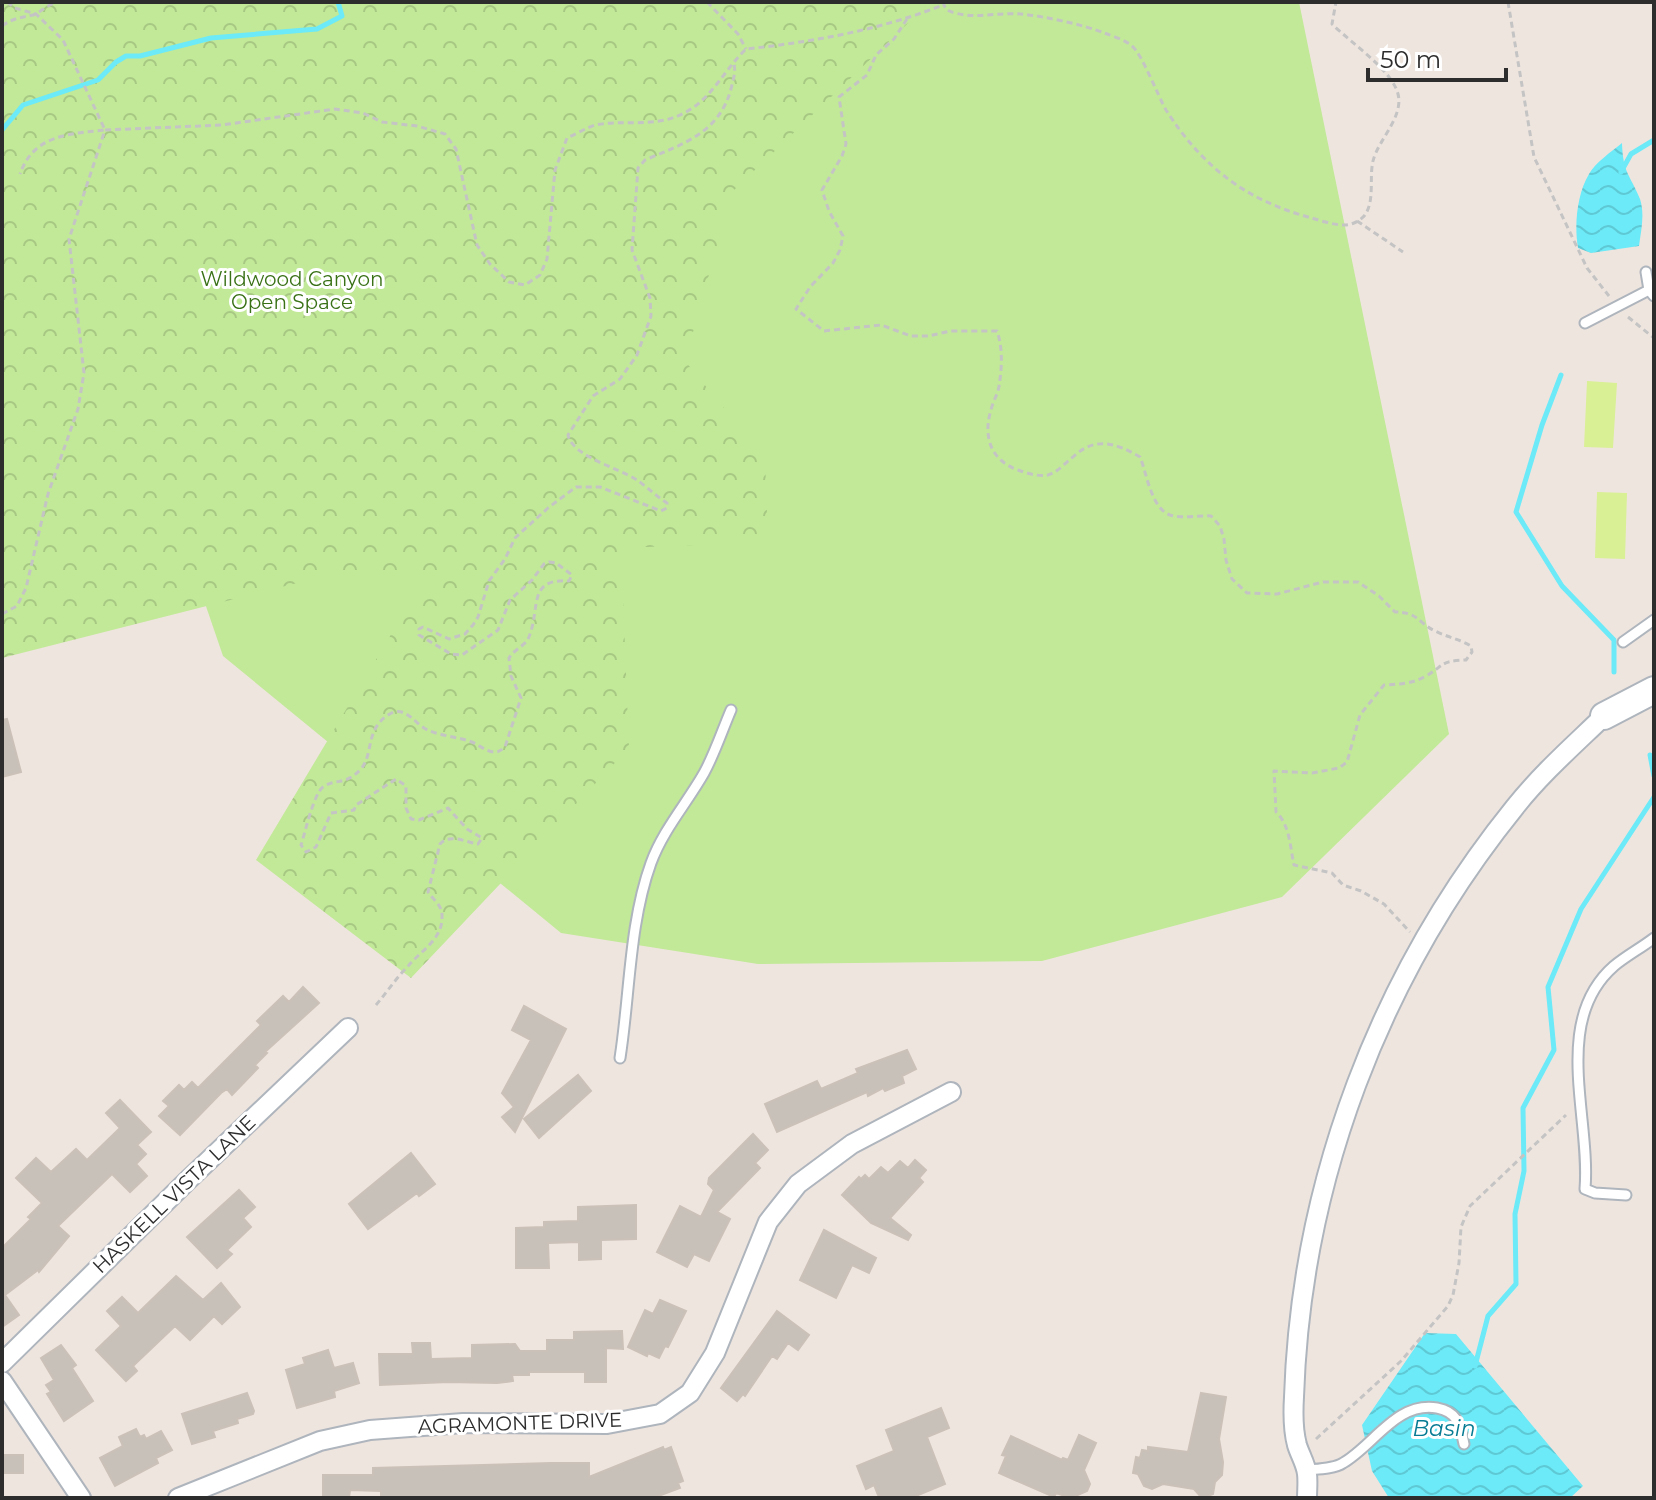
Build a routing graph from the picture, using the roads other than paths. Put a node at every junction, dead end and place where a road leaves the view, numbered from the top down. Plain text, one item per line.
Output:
1 (1646, 272) dead end
2 (1652, 293) edge
3 (1585, 323) dead end
4 (1654, 620) edge
5 (1623, 642) dead end
6 (1654, 690) edge
7 (731, 710) dead end
8 (1604, 716) joint
9 (1654, 938) edge
10 (348, 1028) dead end
11 (620, 1058) dead end
12 (951, 1092) dead end
13 (1626, 1195) dead end
14 (2, 1363) edge
15 (2, 1381) edge
16 (1464, 1444) dead end
17 (1307, 1470) junction
18 (81, 1498) edge
19 (178, 1498) edge
20 (1307, 1498) edge

1 - 2 lane
2 - 3 lane
4 - 5 lane
6 - 8 street
7 - 11 lane
8 - 17 street
9 - 13 lane
10 - 14 street, HASKELL VISTA LANE
12 - 19 street, AGRAMONTE DRIVE
15 - 18 street
16 - 17 lane
17 - 20 street

